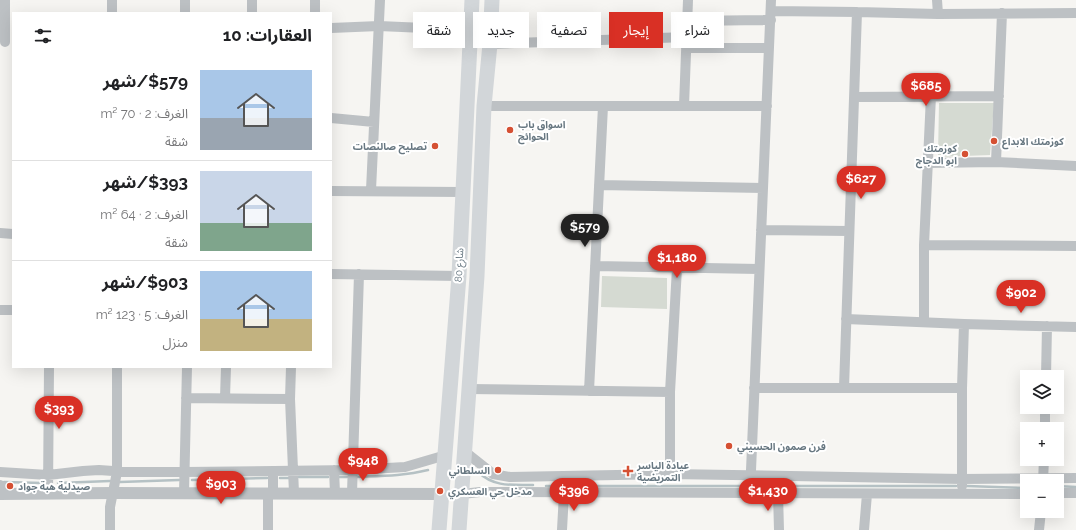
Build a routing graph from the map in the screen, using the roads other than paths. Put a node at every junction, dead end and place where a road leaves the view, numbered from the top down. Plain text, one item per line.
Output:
1 (5, 0) edge
2 (112, 0) edge
3 (185, 0) edge
4 (252, 0) edge
5 (315, 0) edge
6 (380, 0) edge
7 (472, 0) edge
8 (492, 0) edge
9 (688, 0) edge
10 (772, 0) edge
11 (937, 0) edge
12 (112, 12) edge
13 (185, 12) edge
14 (252, 12) edge
15 (315, 12) edge
16 (491, 12) edge
17 (688, 12) edge
18 (857, 12) junction
19 (1002, 13) junction
20 (1076, 13) edge
21 (938, 14) junction
22 (771, 16) junction
23 (724, 19) edge
24 (379, 26) junction
25 (332, 28) edge
26 (470, 30) junction
27 (671, 38) edge
28 (6, 42) edge
29 (529, 43) edge
30 (490, 48) edge
31 (686, 48) edge
32 (724, 48) edge
33 (769, 48) junction
34 (930, 96) junction
35 (999, 96) junction
36 (854, 97) junction
37 (484, 106) junction
38 (603, 106) junction
39 (684, 106) junction
40 (767, 106) junction
41 (332, 118) edge
42 (374, 122) junction
43 (996, 162) junction
44 (928, 163) junction
45 (1076, 166) edge
46 (599, 185) junction
47 (763, 188) junction
48 (371, 190) junction
49 (332, 191) edge
50 (462, 192) junction
51 (761, 230) junction
52 (849, 231) junction
53 (0, 233) edge
54 (12, 234) edge
55 (924, 246) junction
56 (1076, 246) edge
57 (595, 266) junction
58 (677, 268) junction
59 (759, 269) junction
60 (332, 274) edge
61 (359, 274) junction
62 (459, 276) junction
63 (0, 310) edge
64 (12, 310) edge
65 (846, 320) junction
66 (924, 322) junction
67 (964, 324) junction
68 (1047, 326) junction
69 (1076, 327) edge
70 (49, 368) edge
71 (117, 368) edge
72 (187, 368) edge
73 (226, 368) edge
74 (290, 368) edge
75 (1046, 370) edge
76 (754, 388) junction
77 (844, 388) junction
78 (962, 388) junction
79 (469, 389) junction
80 (589, 391) junction
81 (670, 392) junction
82 (186, 398) junction
83 (225, 398) junction
84 (290, 399) junction
85 (464, 451) junction
86 (446, 455) junction
87 (334, 470) junction
88 (352, 470) junction
89 (294, 471) junction
90 (0, 472) edge
91 (117, 472) junction
92 (185, 472) junction
93 (273, 472) junction
94 (670, 474) junction
95 (48, 475) junction
96 (751, 476) junction
97 (539, 477) junction
98 (1064, 478) edge
99 (1076, 478) edge
100 (962, 479) junction
101 (1020, 479) edge
102 (0, 485) edge
103 (113, 493) junction
104 (184, 493) junction
105 (335, 493) junction
106 (352, 493) junction
107 (539, 493) junction
108 (564, 493) junction
109 (1064, 493) edge
110 (0, 494) edge
111 (15, 494) junction
112 (48, 494) junction
113 (271, 494) junction
114 (294, 494) junction
115 (443, 494) junction
116 (462, 494) junction
117 (750, 494) junction
118 (778, 494) junction
119 (867, 494) junction
120 (962, 494) junction
121 (1020, 494) edge
122 (1076, 494) edge
123 (1040, 518) edge
124 (110, 530) edge
125 (268, 530) edge
126 (439, 530) edge
127 (459, 530) edge
128 (562, 530) edge
129 (779, 530) edge
130 (864, 530) edge
131 (1039, 530) edge

1 - 28 street
2 - 12 street
3 - 13 street
4 - 14 street
5 - 15 street
6 - 24 street
7 - 26 main road, شارع 80
8 - 16 main road, شارع 80
9 - 17 street
10 - 22 street
11 - 21 street
18 - 21 street
18 - 22 street
18 - 36 street
19 - 20 street
19 - 21 street
19 - 35 street
22 - 23 street
22 - 33 street
24 - 25 street
24 - 26 street
24 - 42 street
26 - 50 main road, شارع 80
27 - 29 street
30 - 37 main road, شارع 80
31 - 39 street
32 - 33 street
33 - 40 street
34 - 35 street
34 - 36 street
34 - 44 street
35 - 43 street
36 - 52 street
37 - 38 street
37 - 79 main road, شارع 80
38 - 39 street
38 - 46 street
39 - 40 street
40 - 47 street
41 - 42 street
42 - 48 street
43 - 44 street
43 - 45 street
44 - 55 street
46 - 47 street
46 - 57 street
47 - 51 street
48 - 49 street
48 - 50 street
50 - 62 main road, شارع 80
51 - 52 street
51 - 59 street
52 - 65 street
53 - 54 street
55 - 56 street
55 - 66 street
57 - 58 street
57 - 80 street
58 - 59 street
58 - 81 street
59 - 76 street
60 - 61 street
61 - 62 street
61 - 88 street
62 - 86 main road, شارع 80
63 - 64 street
65 - 66 street
65 - 77 street
66 - 67 street
67 - 68 street
67 - 78 street
68 - 69 street
68 - 75 street
70 - 95 street
71 - 91 street
72 - 82 street
73 - 83 street
74 - 84 street
76 - 77 street
76 - 96 street
77 - 78 street
78 - 100 street
79 - 80 street
79 - 85 main road, شارع 80
80 - 81 street
81 - 94 street
82 - 83 street
82 - 92 street
83 - 84 street
84 - 89 street
85 - 97 street
85 - 116 main road, شارع 80
86 - 88 street
86 - 115 main road, شارع 80
87 - 88 street
87 - 89 street
87 - 105 street
88 - 106 street
89 - 93 street
89 - 114 street
90 - 95 street
91 - 92 street
91 - 95 street
91 - 103 street
92 - 93 street
92 - 104 street
93 - 113 street
94 - 96 street
94 - 97 street
95 - 112 street
96 - 100 street
96 - 117 street
97 - 107 street
98 - 99 street
100 - 101 street
100 - 120 street
102 - 111 street
103 - 104 street
103 - 112 street
103 - 124 street
104 - 113 street
105 - 106 street
105 - 114 street
106 - 115 street
107 - 108 street
107 - 116 street
108 - 117 street
108 - 128 street
109 - 122 street
110 - 111 street
111 - 112 street
113 - 114 street
113 - 125 street
115 - 126 main road, شارع 80
116 - 127 main road, شارع 80
117 - 118 street
118 - 119 street
118 - 129 street
119 - 120 street
119 - 130 street
120 - 121 street
123 - 131 street

